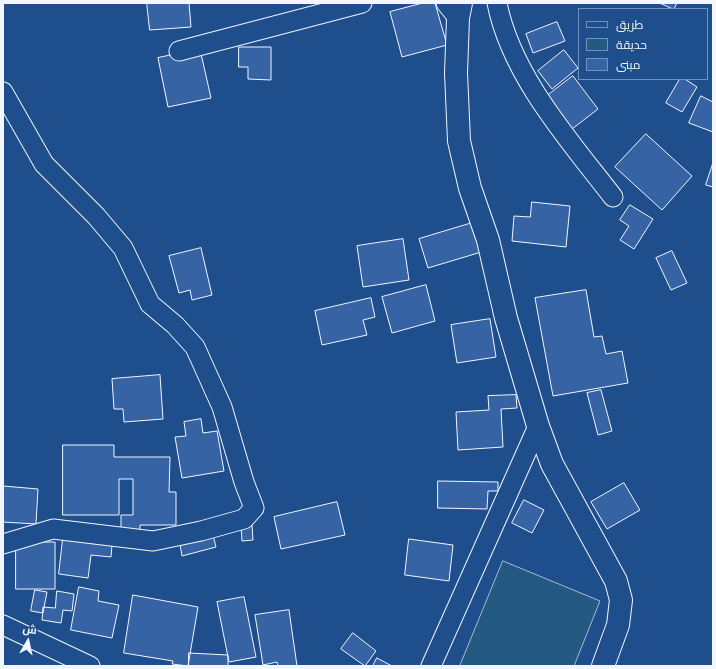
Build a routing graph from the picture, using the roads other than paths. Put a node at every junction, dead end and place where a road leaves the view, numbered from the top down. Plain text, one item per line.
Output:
1 (362, 3) edge
2 (497, 3) edge
3 (455, 8) edge
4 (179, 51) dead end
5 (3, 92) edge
6 (613, 197) dead end
7 (538, 426) junction
8 (3, 544) edge
9 (3, 625) edge
10 (90, 666) edge
11 (431, 666) edge
12 (603, 666) edge

1 - 4 street
2 - 6 street
3 - 7 street
5 - 8 street
7 - 11 street
7 - 12 street
9 - 10 street

